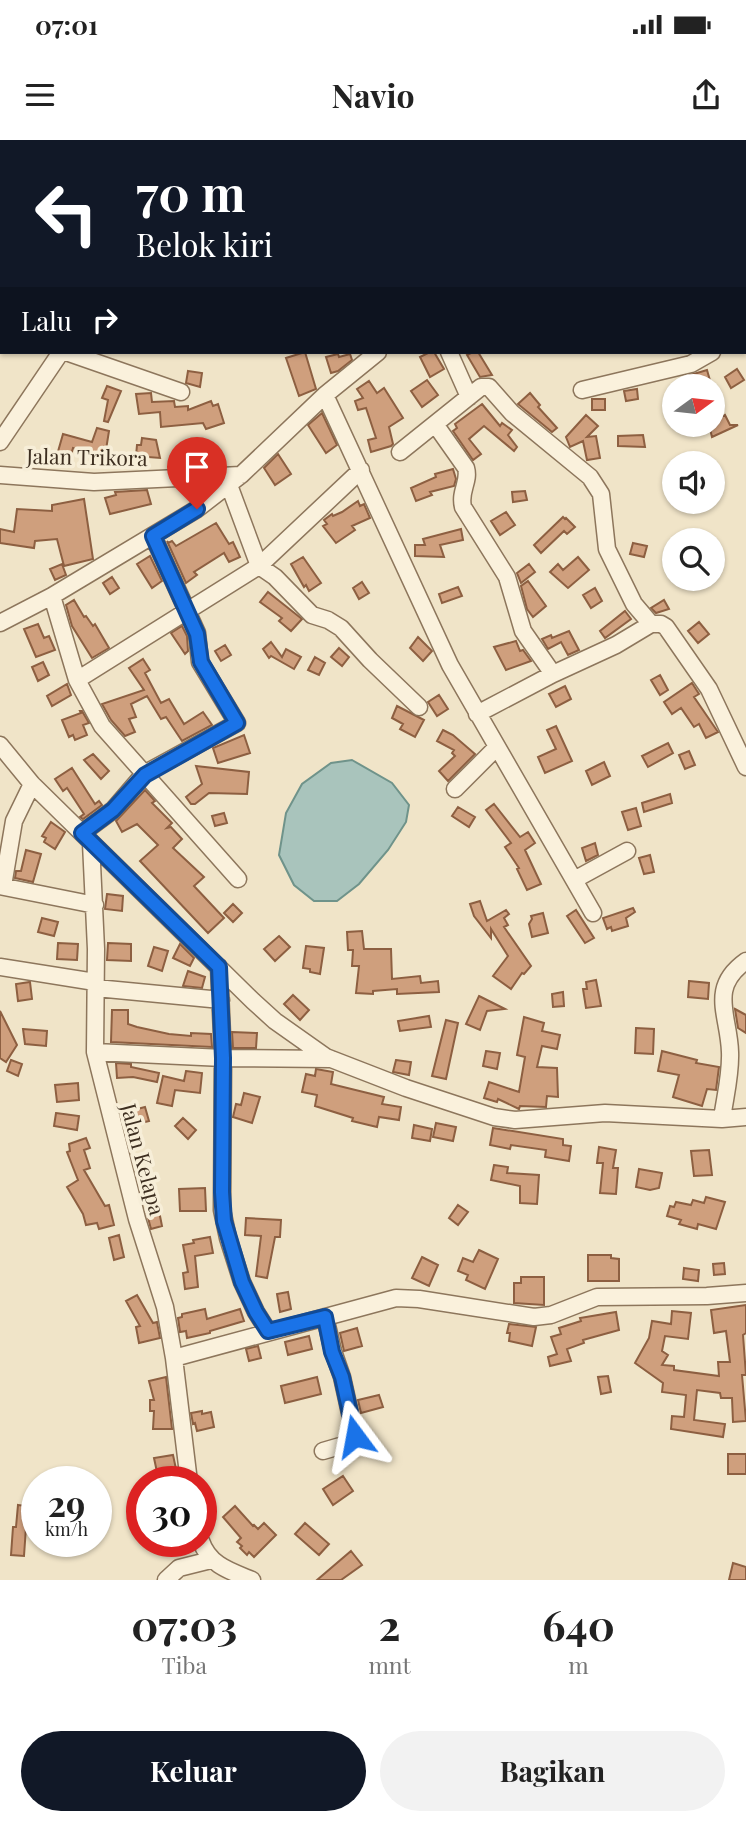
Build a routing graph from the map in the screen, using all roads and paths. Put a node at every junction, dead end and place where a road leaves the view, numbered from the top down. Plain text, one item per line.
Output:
1 (63, 354) edge
2 (70, 354) edge
3 (371, 354) edge
4 (450, 354) edge
5 (708, 354) edge
6 (582, 390) dead end
7 (181, 392) dead end
8 (325, 395) junction
9 (469, 397) junction
10 (435, 424) junction
11 (0, 442) edge
12 (400, 452) dead end
13 (361, 470) junction
14 (0, 475) edge
15 (235, 480) junction
16 (153, 536) junction
17 (259, 566) junction
18 (52, 596) junction
19 (186, 613) junction
20 (0, 623) edge
21 (651, 624) junction
22 (553, 674) junction
23 (77, 680) junction
24 (419, 707) dead end
25 (477, 714) junction
26 (0, 745) edge
27 (496, 748) junction
28 (746, 767) edge
29 (145, 775) junction
30 (32, 784) junction
31 (455, 789) dead end
32 (87, 838) junction
33 (627, 851) dead end
34 (238, 879) dead end
35 (574, 880) junction
36 (2, 886) edge
37 (95, 905) junction
38 (593, 913) dead end
39 (746, 961) edge
40 (0, 967) edge
41 (219, 967) junction
42 (95, 985) junction
43 (221, 1000) junction
44 (95, 1052) junction
45 (223, 1058) junction
46 (331, 1059) junction
47 (746, 1117) edge
48 (722, 1119) junction
49 (746, 1293) edge
50 (325, 1317) junction
51 (268, 1331) junction
52 (174, 1358) junction
53 (323, 1451) dead end
54 (187, 1466) edge
55 (209, 1557) edge
56 (211, 1560) junction
57 (166, 1580) edge
58 (251, 1580) edge

1 - 11 street
2 - 7 street
3 - 8 street
4 - 9 street
5 - 6 street
8 - 13 street
8 - 15 street
9 - 10 street
9 - 21 street
10 - 12 street
10 - 22 street
13 - 17 street
13 - 25 street
14 - 15 street, Jalan Trikora
15 - 16 street
15 - 17 street
16 - 18 street
16 - 19 street
17 - 19 street
17 - 24 street
18 - 20 street
18 - 23 street
19 - 23 street
19 - 29 street
21 - 22 street
21 - 28 street
22 - 25 street
23 - 29 street
25 - 27 street
26 - 30 street
27 - 31 street
27 - 35 street
29 - 32 street
29 - 34 street
30 - 32 street
30 - 36 street
32 - 37 street, Jalan Kelapa
32 - 41 street
33 - 35 street
35 - 38 street
36 - 37 street
37 - 42 street, Jalan Kelapa
39 - 48 street
40 - 42 street
41 - 43 street
41 - 46 street
42 - 43 street
42 - 44 street, Jalan Kelapa
43 - 45 street
44 - 45 street
44 - 52 street, Jalan Kelapa
45 - 46 street
45 - 51 street
46 - 48 street
47 - 48 street
49 - 50 street
50 - 51 street
50 - 53 street
51 - 52 street
52 - 54 street, Jalan Kelapa
55 - 56 street
56 - 57 street
56 - 58 street

